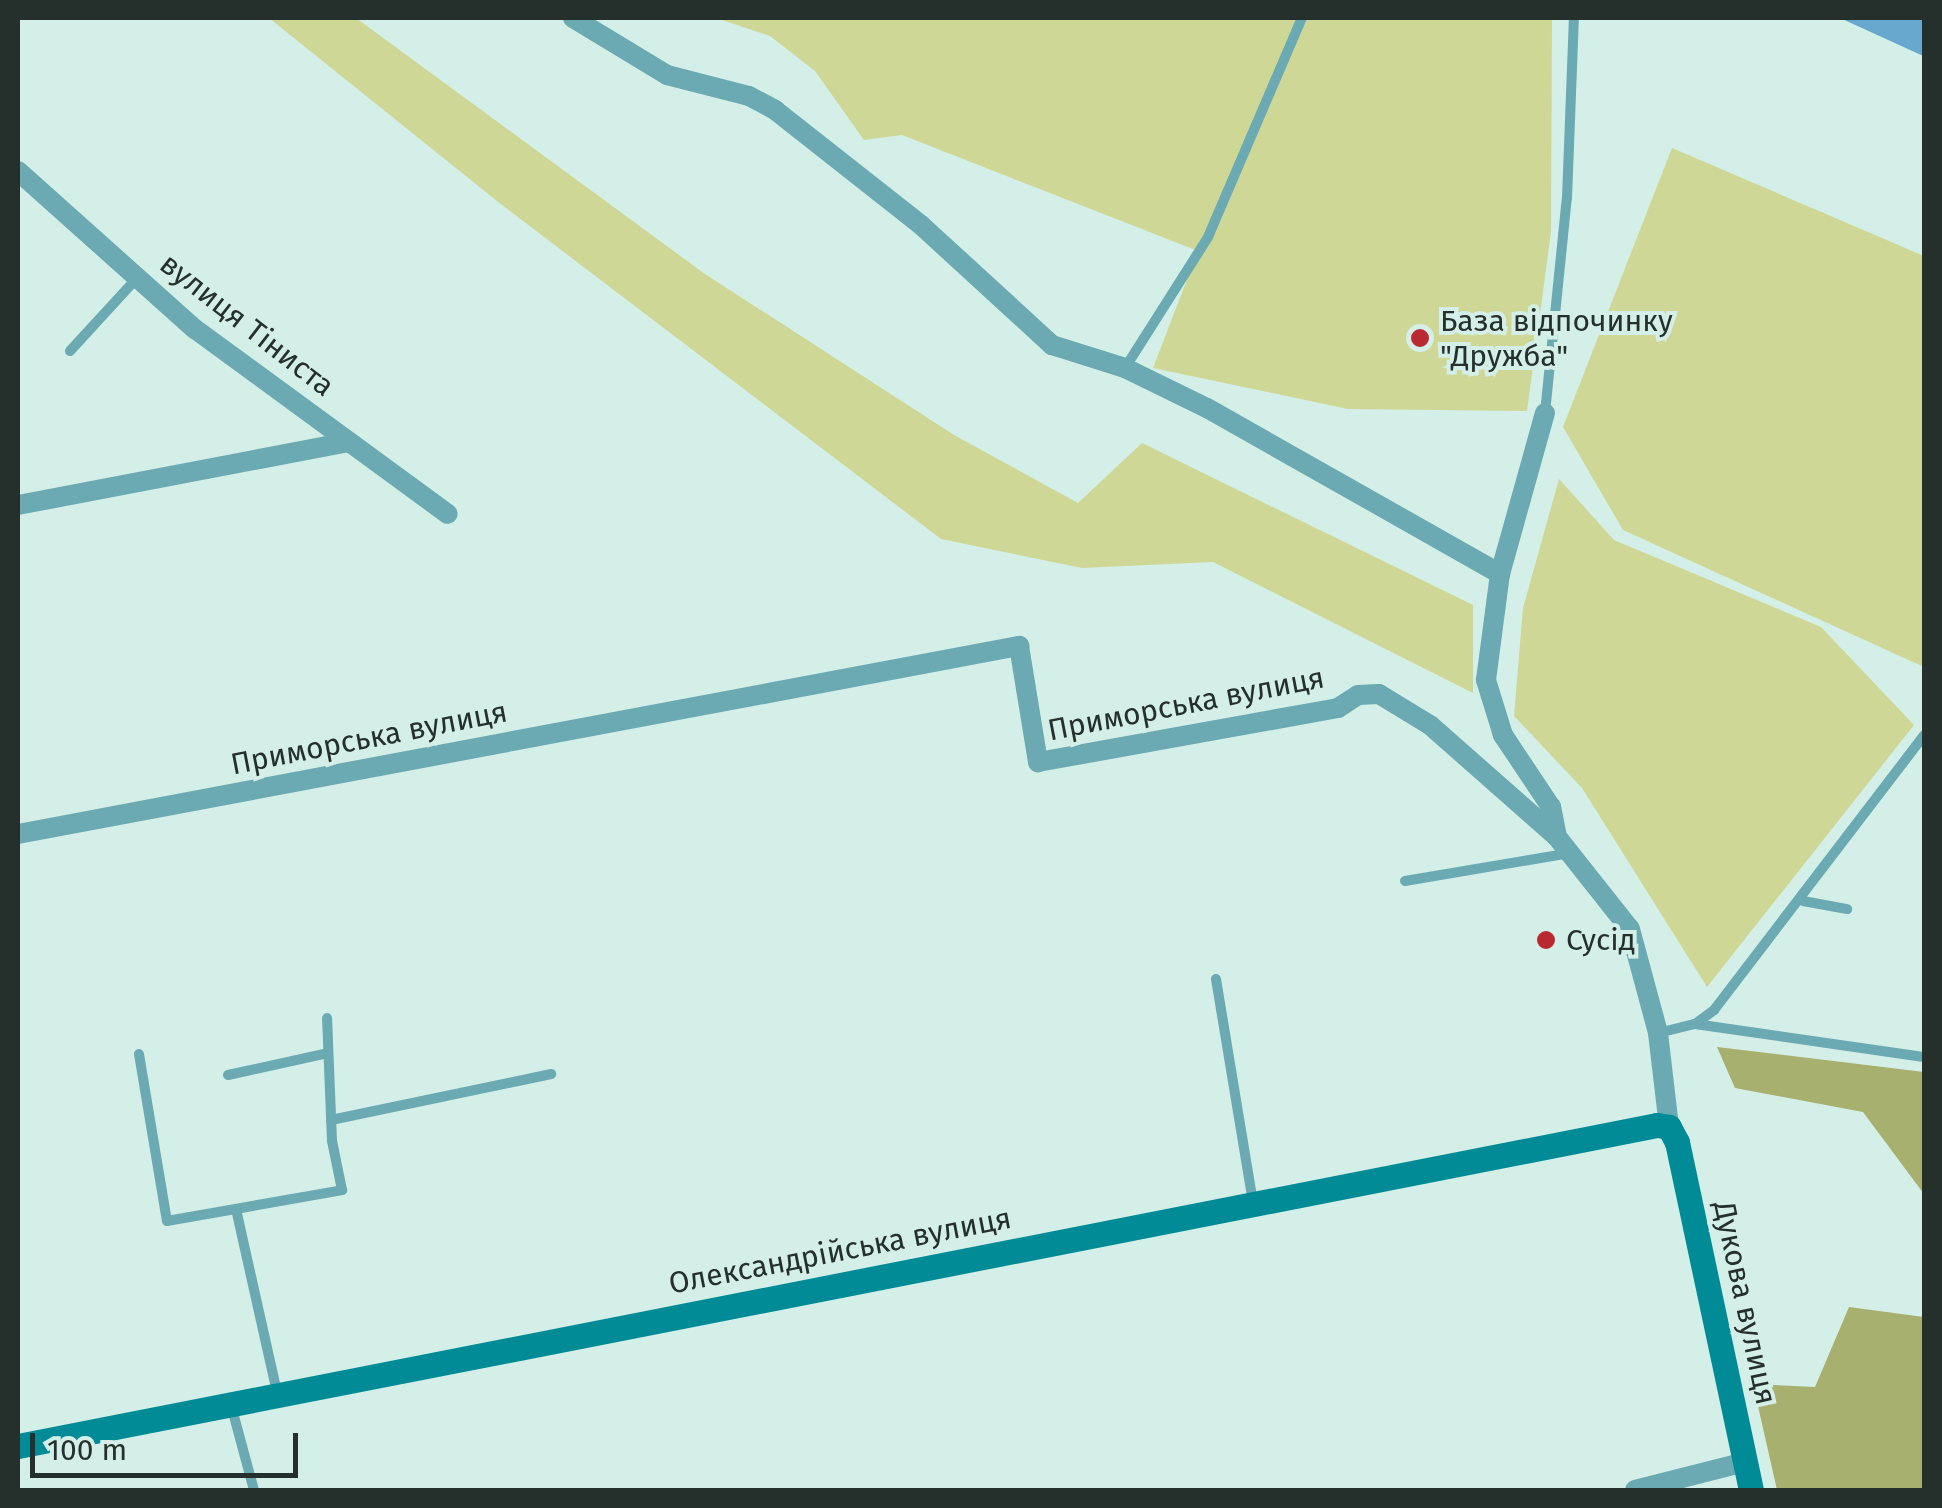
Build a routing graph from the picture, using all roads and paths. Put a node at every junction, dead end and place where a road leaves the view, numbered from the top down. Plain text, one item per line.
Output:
1 (574, 18) edge
2 (1302, 18) edge
3 (1574, 18) edge
4 (18, 171) edge
5 (138, 278) junction
6 (70, 351) dead end
7 (1125, 368) junction
8 (1545, 413) joint
9 (350, 442) junction
10 (18, 505) edge
11 (448, 514) dead end
12 (1500, 574) junction
13 (1924, 735) edge
14 (18, 834) edge
15 (1564, 845) junction
16 (1406, 880) dead end
17 (1803, 902) junction
18 (1847, 909) dead end
19 (1216, 979) dead end
20 (327, 1018) dead end
21 (1695, 1024) junction
22 (1658, 1033) junction
23 (139, 1054) dead end
24 (328, 1054) junction
25 (1924, 1057) edge
26 (551, 1074) dead end
27 (228, 1075) dead end
28 (331, 1120) junction
29 (1671, 1129) junction
30 (1253, 1202) junction
31 (236, 1209) junction
32 (277, 1394) junction
33 (231, 1404) junction
34 (18, 1446) edge
35 (1745, 1462) junction
36 (254, 1490) edge
37 (1636, 1490) edge
38 (1751, 1490) edge

1 - 7 street
2 - 7 lane
3 - 8 lane
4 - 5 street, вулиця Тіниста
5 - 6 lane
5 - 9 street, вулиця Тіниста
7 - 12 street
8 - 12 street
9 - 10 street
9 - 11 street, вулиця Тіниста
12 - 15 street
13 - 17 lane
14 - 15 street, Приморська вулиця
15 - 16 lane
15 - 22 street
17 - 18 lane
17 - 21 lane
19 - 30 lane
20 - 24 lane
21 - 22 lane
21 - 25 lane
22 - 29 street
23 - 31 lane
24 - 27 lane
24 - 28 lane
26 - 28 lane
28 - 31 lane
29 - 30 street, Олександрійська вулиця
29 - 35 street, Дукова вулиця
30 - 32 street, Олександрійська вулиця
31 - 32 lane
32 - 33 street, Олександрійська вулиця
33 - 34 street, Олександрійська вулиця
33 - 36 lane
35 - 37 street
35 - 38 street, Дукова вулиця

